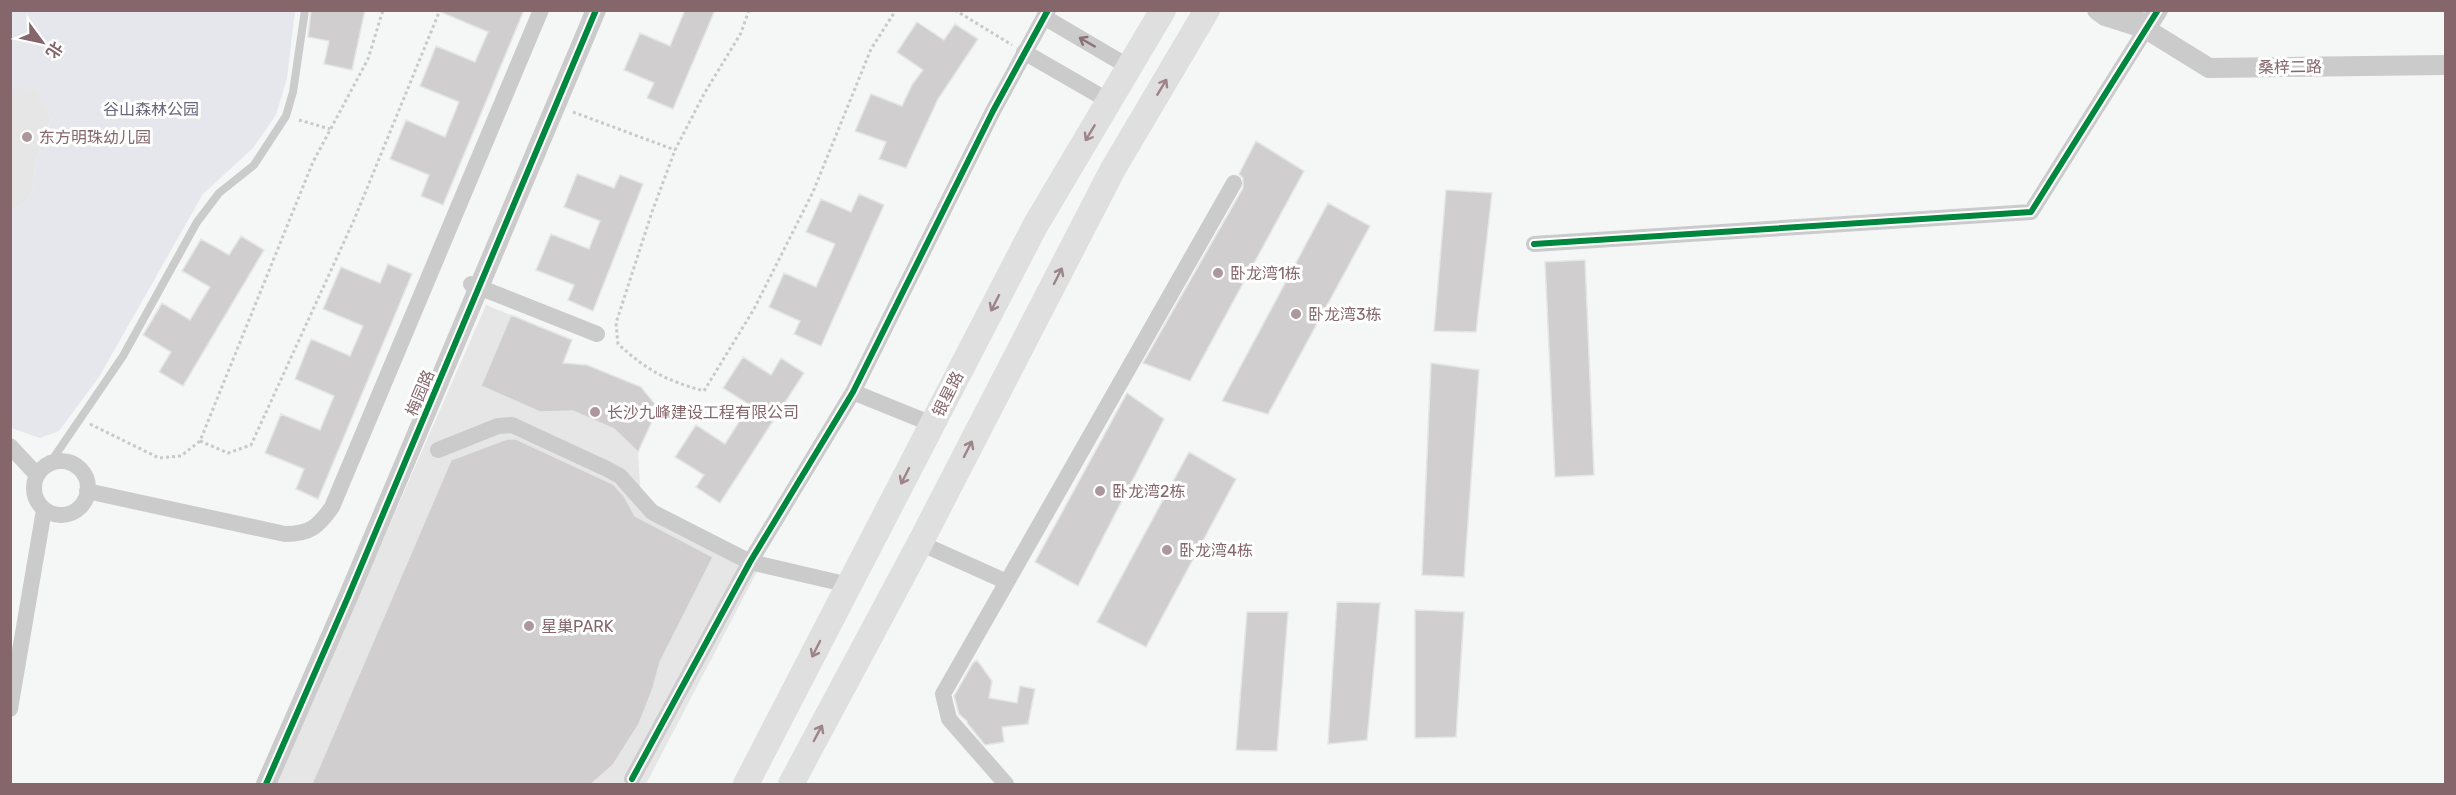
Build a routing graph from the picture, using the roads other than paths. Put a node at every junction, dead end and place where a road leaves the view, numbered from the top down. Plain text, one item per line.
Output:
1 (305, 10) edge
2 (541, 10) edge
3 (587, 10) edge
4 (596, 10) edge
5 (1163, 10) edge
6 (1207, 10) edge
7 (2097, 10) edge
8 (2127, 10) edge
9 (2158, 10) edge
10 (1046, 14) edge
11 (2146, 29) junction
12 (1024, 52) junction
13 (2445, 65) edge
14 (1129, 67) junction
15 (1109, 101) junction
16 (1234, 183) dead end
17 (1534, 244) dead end
18 (475, 285) junction
19 (597, 334) dead end
20 (853, 392) junction
21 (932, 424) junction
22 (10, 446) edge
23 (438, 450) dead end
24 (50, 464) junction
25 (37, 475) junction
26 (87, 491) junction
27 (44, 510) junction
28 (920, 543) junction
29 (750, 562) junction
30 (1007, 582) junction
31 (849, 585) junction
32 (10, 710) edge
33 (632, 779) dead end
34 (257, 784) edge
35 (266, 784) edge
36 (746, 784) edge
37 (791, 784) edge
38 (1006, 784) edge

1 - 24 lane
2 - 26 street
3 - 18 street, 梅园路
4 - 18 street, 梅园路
5 - 14 main road, 银星路
28 -> 6 main road
7 - 11 street, 桑梓二路
8 - 11 street, 桑梓二路
9 - 11 street
10 - 12 street
14 -> 10 street
11 - 13 street, 桑梓二路
11 - 17 street
12 - 15 street
12 - 20 street
14 - 15 main road, 银星路
15 -> 21 main road, 银星路
16 - 30 street
18 - 19 street
18 - 34 street, 梅园路
18 - 35 street, 梅园路
20 - 21 street
20 - 29 street
21 -> 31 main road, 银星路
22 - 25 street
23 - 29 street
24 - 25 street
24 - 26 street
25 - 27 street
26 - 27 street
27 - 32 street
28 - 30 street
37 -> 28 main road
29 - 31 street
29 - 33 street
30 - 38 street
31 -> 36 main road, 银星路

